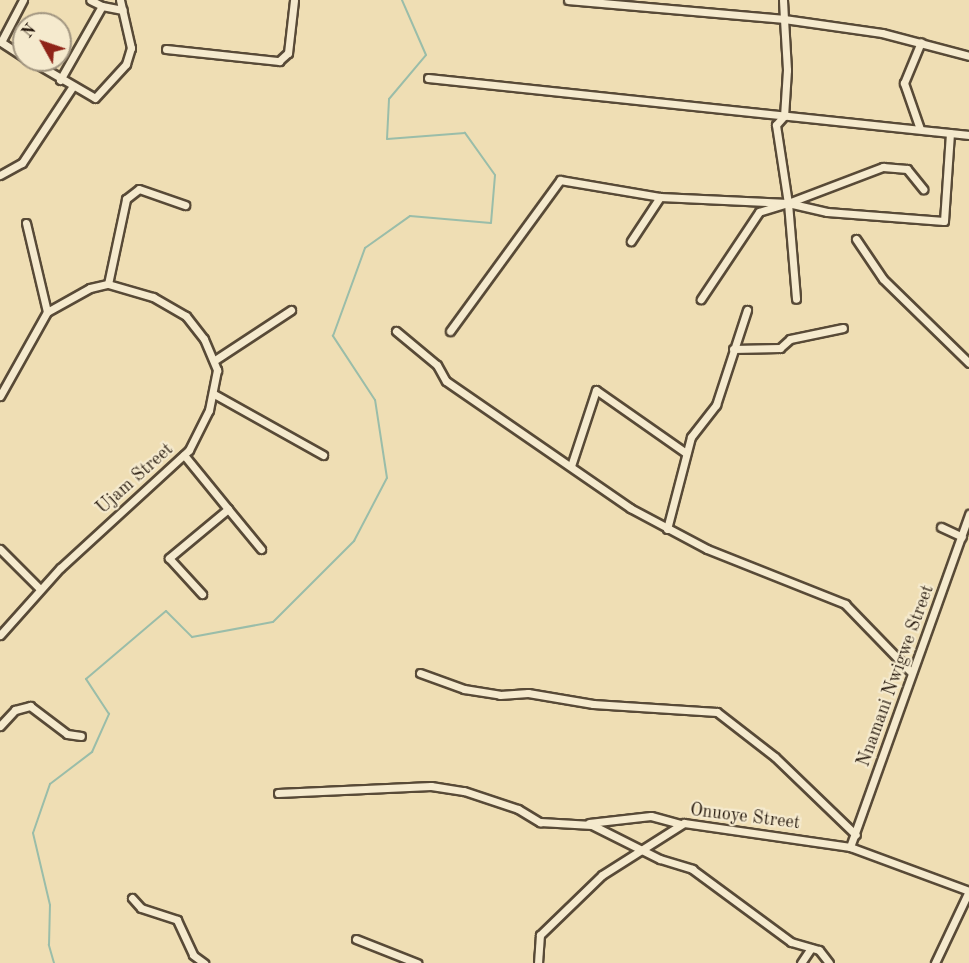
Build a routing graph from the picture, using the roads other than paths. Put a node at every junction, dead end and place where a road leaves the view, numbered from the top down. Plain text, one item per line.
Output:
1 (23, 0) edge
2 (90, 0) edge
3 (120, 0) edge
4 (294, 0) edge
5 (568, 0) edge
6 (783, 0) edge
7 (102, 6) junction
8 (123, 9) junction
9 (784, 20) junction
10 (921, 42) junction
11 (0, 43) edge
12 (166, 49) dead end
13 (969, 56) edge
14 (48, 72) edge
15 (428, 78) dead end
16 (60, 80) junction
17 (72, 86) junction
18 (784, 116) junction
19 (920, 129) junction
20 (950, 133) junction
21 (969, 135) edge
22 (0, 175) edge
23 (923, 189) dead end
24 (660, 197) junction
25 (788, 203) junction
26 (185, 205) dead end
27 (26, 223) dead end
28 (856, 239) dead end
29 (630, 241) dead end
30 (108, 284) junction
31 (701, 299) dead end
32 (796, 299) dead end
33 (291, 310) dead end
34 (747, 310) dead end
35 (46, 312) junction
36 (843, 328) dead end
37 (396, 331) dead end
38 (450, 331) dead end
39 (733, 349) junction
40 (215, 360) junction
41 (969, 363) edge
42 (214, 394) junction
43 (0, 396) edge
44 (686, 453) junction
45 (184, 455) junction
46 (323, 455) dead end
47 (571, 466) junction
48 (228, 508) junction
49 (969, 514) edge
50 (941, 527) dead end
51 (667, 529) junction
52 (962, 537) junction
53 (0, 549) edge
54 (261, 549) dead end
55 (39, 588) junction
56 (202, 594) dead end
57 (0, 635) edge
58 (910, 671) junction
59 (420, 673) dead end
60 (0, 726) edge
61 (81, 736) dead end
62 (278, 793) dead end
63 (576, 824) junction
64 (681, 824) junction
65 (856, 835) junction
66 (850, 848) junction
67 (644, 849) junction
68 (132, 898) dead end
69 (356, 939) dead end
70 (812, 948) junction
71 (204, 963) edge
72 (417, 963) edge
73 (538, 963) edge
74 (801, 963) edge
75 (829, 963) edge
76 (935, 963) edge

1 - 11 street
2 - 7 street
3 - 8 street
4 - 12 street
5 - 9 street
6 - 9 street
7 - 8 street
7 - 16 street
8 - 17 street
9 - 10 street
9 - 18 street
10 - 13 street
10 - 19 street
14 - 16 street
15 - 18 street
16 - 17 street
17 - 22 street
18 - 19 street
18 - 25 street
19 - 20 street
20 - 21 street
20 - 25 street
23 - 25 street
24 - 25 street
24 - 29 street
24 - 38 street
25 - 31 street
25 - 32 street
26 - 30 street
27 - 35 street
28 - 41 street
30 - 35 street
30 - 40 street
33 - 40 street
34 - 39 street
35 - 43 street
36 - 39 street
37 - 47 street
39 - 44 street
40 - 42 street, Ujam Street
42 - 45 street, Ujam Street
42 - 46 street
44 - 47 street
44 - 51 street
45 - 48 street
45 - 55 street, Ujam Street
47 - 51 street
48 - 54 street
48 - 56 street
49 - 52 street, Nnamani Nwigwe Street
50 - 52 street
51 - 58 street
52 - 58 street, Nnamani Nwigwe Street
53 - 55 street
55 - 57 street, Ujam Street
58 - 65 street, Nnamani Nwigwe Street
59 - 65 street
60 - 61 street
62 - 63 street
63 - 64 street
63 - 67 street
64 - 66 street, Onuoye Street
64 - 67 street, Onuoye Street
65 - 66 street, Nnamani Nwigwe Street
66 - 76 street, Onuoye Street
67 - 70 street
67 - 73 street, Onuoye Street
68 - 71 street
69 - 72 street
70 - 74 street
70 - 75 street

